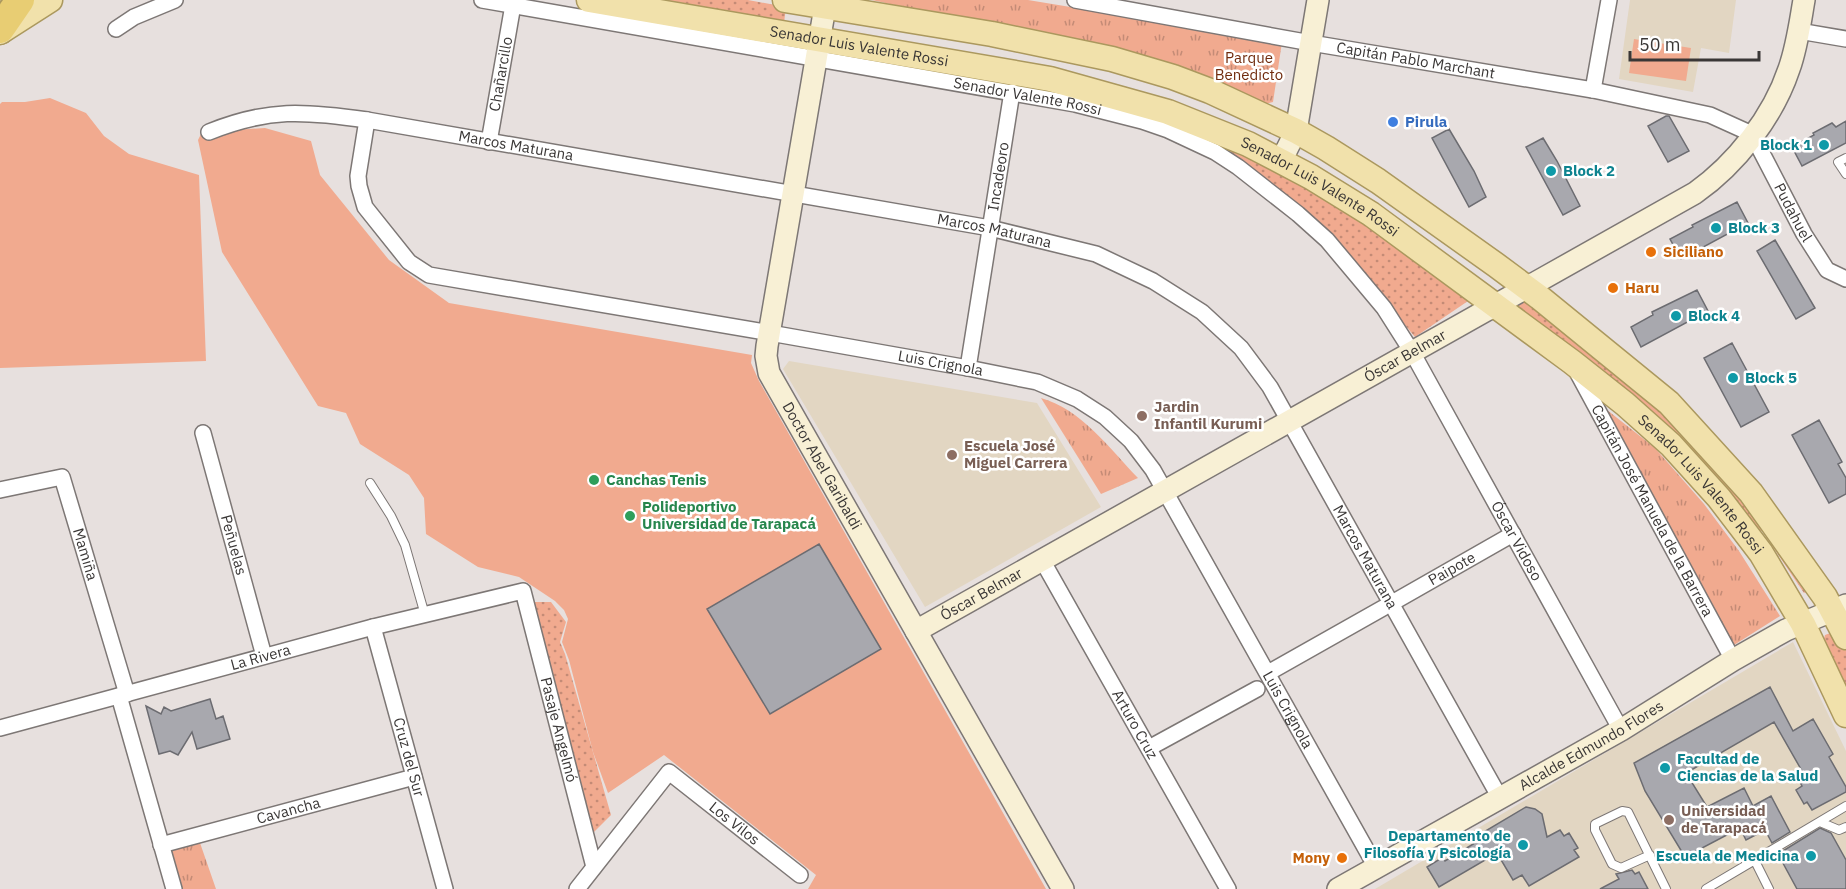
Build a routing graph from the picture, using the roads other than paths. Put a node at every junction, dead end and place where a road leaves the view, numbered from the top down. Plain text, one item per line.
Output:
1 (20, 0) edge
2 (50, 0) edge
3 (175, 0) edge
4 (482, 0) edge
5 (590, 0) edge
6 (785, 0) edge
7 (1075, 0) edge
8 (1318, 0) edge
9 (1609, 0) edge
10 (1804, 0) edge
11 (825, 4) edge
12 (513, 5) junction
13 (116, 29) dead end
14 (0, 31) edge
15 (1799, 31) junction
16 (1846, 39) edge
17 (1311, 43) junction
18 (818, 49) junction
19 (1593, 90) junction
20 (1012, 92) junction
21 (367, 120) junction
22 (1296, 131) junction
23 (209, 132) dead end
24 (1752, 134) junction
25 (489, 142) junction
26 (1846, 158) edge
27 (1281, 161) junction
28 (1846, 174) edge
29 (793, 195) junction
30 (990, 228) junction
31 (1846, 279) edge
32 (1527, 288) junction
33 (1495, 305) junction
34 (770, 333) junction
35 (1412, 352) junction
36 (1572, 362) junction
37 (968, 368) junction
38 (1289, 421) junction
39 (203, 433) dead end
40 (370, 483) dead end
41 (0, 490) edge
42 (1166, 490) junction
43 (1513, 534) junction
44 (1042, 560) junction
45 (523, 591) joint
46 (1388, 605) junction
47 (1839, 608) edge
48 (425, 615) junction
49 (1803, 624) junction
50 (373, 627) junction
51 (916, 631) junction
52 (1846, 637) edge
53 (264, 656) junction
54 (1733, 660) junction
55 (1268, 673) junction
56 (1257, 689) dead end
57 (123, 695) junction
58 (1846, 715) edge
59 (0, 728) edge
60 (1621, 730) junction
61 (1149, 748) junction
62 (414, 777) junction
63 (1500, 798) junction
64 (1846, 806) edge
65 (1820, 822) junction
66 (1846, 827) edge
67 (161, 845) junction
68 (1650, 855) junction
69 (1754, 859) junction
70 (594, 867) junction
71 (1376, 867) junction
72 (800, 875) dead end
73 (174, 889) edge
74 (445, 889) edge
75 (579, 889) edge
76 (1063, 889) edge
77 (1228, 889) edge
78 (1338, 889) edge
79 (1666, 889) edge
80 (1706, 889) edge
81 (1769, 889) edge

1 - 14 highway
2 - 14 main road
3 - 13 street
4 - 12 street, Senador Valente Rossi
5 - 18 main road, Senador Luis Valente Rossi
6 - 11 main road, Senador Luis Valente Rossi
7 - 17 street, Capitán Pablo Marchant
8 - 17 street
9 - 19 street
10 - 15 street, Óscar Belmar
11 - 18 street, Doctor Abel Garibaldi
11 - 22 main road, Senador Luis Valente Rossi
12 - 18 street, Senador Valente Rossi
12 - 25 street, Chañarcillo
15 - 16 street
15 - 24 street, Óscar Belmar
17 - 19 street, Capitán Pablo Marchant
17 - 22 street
18 - 20 street, Senador Valente Rossi
18 - 27 main road, Senador Luis Valente Rossi
18 - 29 street, Doctor Abel Garibaldi
19 - 24 street, Capitán Pablo Marchant
20 - 30 street, Incadeoro
20 - 35 street, Senador Valente Rossi
21 - 23 street, Marcos Maturana
21 - 25 street, Marcos Maturana
21 - 34 street, Luis Crignola
22 - 27 street
22 - 32 main road, Senador Luis Valente Rossi
24 - 31 street, Pudahuel
24 - 32 street, Óscar Belmar
25 - 29 street, Marcos Maturana
26 - 28 lane
27 - 33 main road, Senador Luis Valente Rossi
29 - 30 street, Marcos Maturana
29 - 34 street, Doctor Abel Garibaldi
30 - 37 street, Incadeoro
30 - 38 street, Marcos Maturana
32 - 33 street, Óscar Belmar
32 - 47 main road, Senador Luis Valente Rossi
33 - 35 street, Óscar Belmar
33 - 36 main road, Senador Luis Valente Rossi
34 - 37 street, Luis Crignola
34 - 51 street, Doctor Abel Garibaldi
35 - 38 street, Óscar Belmar
35 - 43 street, Óscar Vidoso
36 - 49 main road, Senador Luis Valente Rossi
36 - 54 street, Capitán José Manuela de la Barrera
37 - 42 street, Luis Crignola
38 - 42 street, Óscar Belmar
38 - 46 street, Marcos Maturana
39 - 53 street, Peñuelas
40 - 48 lane
41 - 57 street, Mamiña
42 - 44 street, Óscar Belmar
42 - 55 street, Luis Crignola
43 - 46 street, Paipote
43 - 60 street, Óscar Vidoso
44 - 51 street, Óscar Belmar
44 - 61 street, Arturo Cruz
45 - 48 street, La Rivera
45 - 70 street, Pasaje Angelmó
46 - 55 street, Paipote
46 - 63 street, Marcos Maturana
47 - 49 street, Alcalde Edmundo Flores
47 - 52 main road, Senador Luis Valente Rossi
48 - 50 street, La Rivera
49 - 54 street, Alcalde Edmundo Flores
49 - 58 main road, Senador Luis Valente Rossi
50 - 53 street, La Rivera
50 - 62 street, Cruz del Sur
51 - 76 street, Doctor Abel Garibaldi
53 - 57 street, La Rivera
54 - 60 street, Alcalde Edmundo Flores
55 - 71 street, Luis Crignola
56 - 61 street
57 - 59 street, La Rivera
57 - 67 street, Mamiña
60 - 63 street, Alcalde Edmundo Flores
61 - 77 street, Arturo Cruz
62 - 67 street, Cavancha
62 - 74 street, Cruz del Sur
63 - 71 street, Alcalde Edmundo Flores
64 - 65 lane
65 - 66 lane
65 - 69 lane
67 - 73 street, Mamiña
68 - 68 lane
68 - 79 lane
69 - 80 lane
69 - 81 lane
70 - 72 street, Los Vilos
70 - 75 street
71 - 78 street, Alcalde Edmundo Flores

